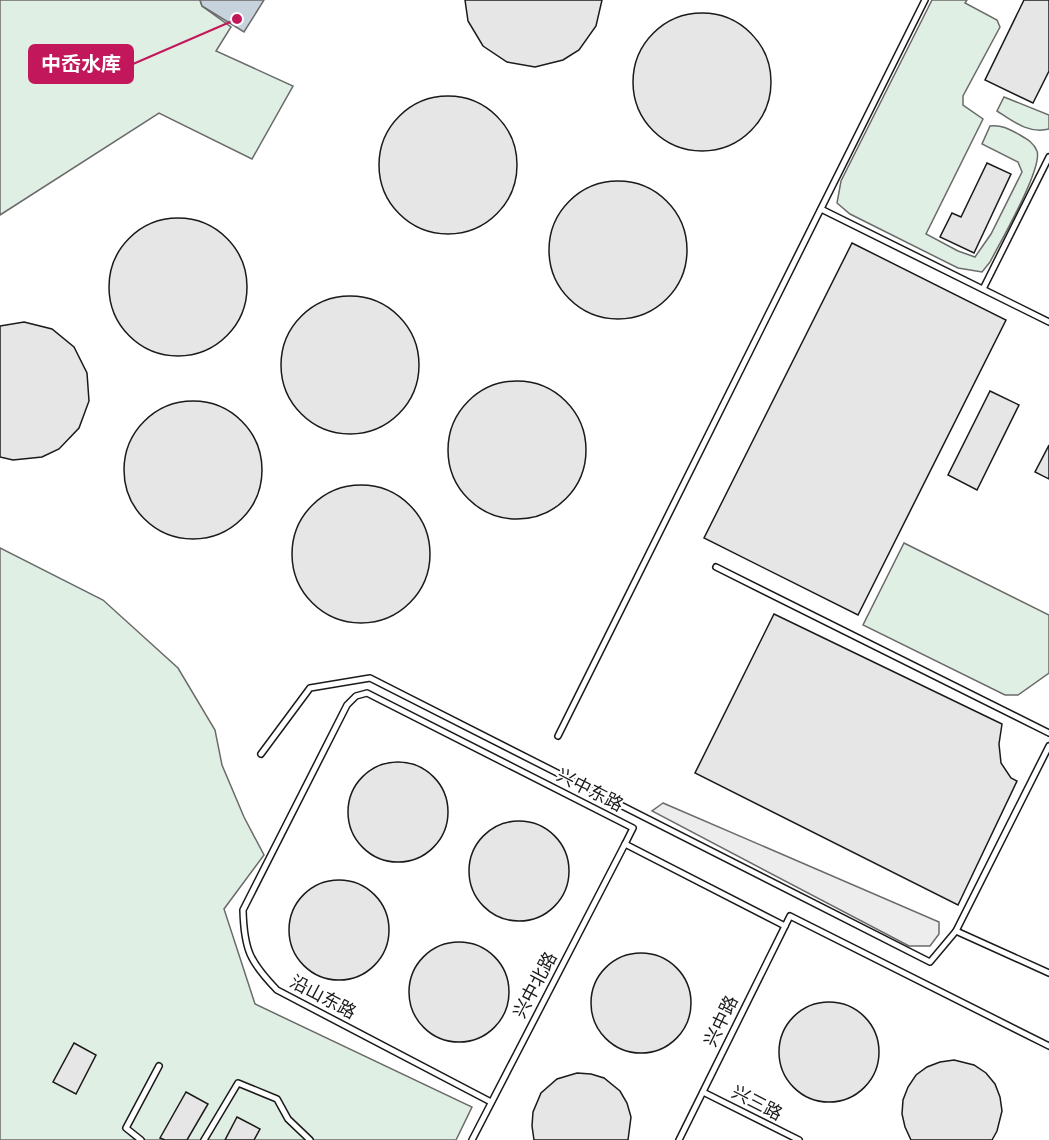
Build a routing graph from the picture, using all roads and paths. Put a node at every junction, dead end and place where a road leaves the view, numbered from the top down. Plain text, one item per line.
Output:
1 (925, 0) edge
2 (1049, 158) edge
3 (821, 209) junction
4 (983, 289) junction
5 (1049, 322) edge
6 (716, 567) dead end
7 (356, 696) joint
8 (1049, 734) edge
9 (558, 736) dead end
10 (1049, 746) edge
11 (261, 754) dead end
12 (625, 844) junction
13 (785, 926) junction
14 (956, 931) junction
15 (1049, 973) edge
16 (1049, 1046) edge
17 (159, 1066) dead end
18 (703, 1092) junction
19 (491, 1102) junction
20 (141, 1140) edge
21 (204, 1140) edge
22 (310, 1140) edge
23 (472, 1140) edge
24 (679, 1140) edge
25 (799, 1140) edge

1 - 3 lane
2 - 4 lane
3 - 4 lane
3 - 9 lane
4 - 5 lane
6 - 8 lane
7 - 12 lane, 兴中东路
7 - 19 lane, 沿山东路
10 - 14 lane
11 - 14 lane
12 - 13 lane
12 - 19 lane, 兴中北路
13 - 16 lane, 兴中路
13 - 18 lane, 兴中路
14 - 15 lane
17 - 20 lane
18 - 24 lane, 兴中路
18 - 25 lane, 兴三路
19 - 23 lane, 兴中北路
21 - 22 lane

